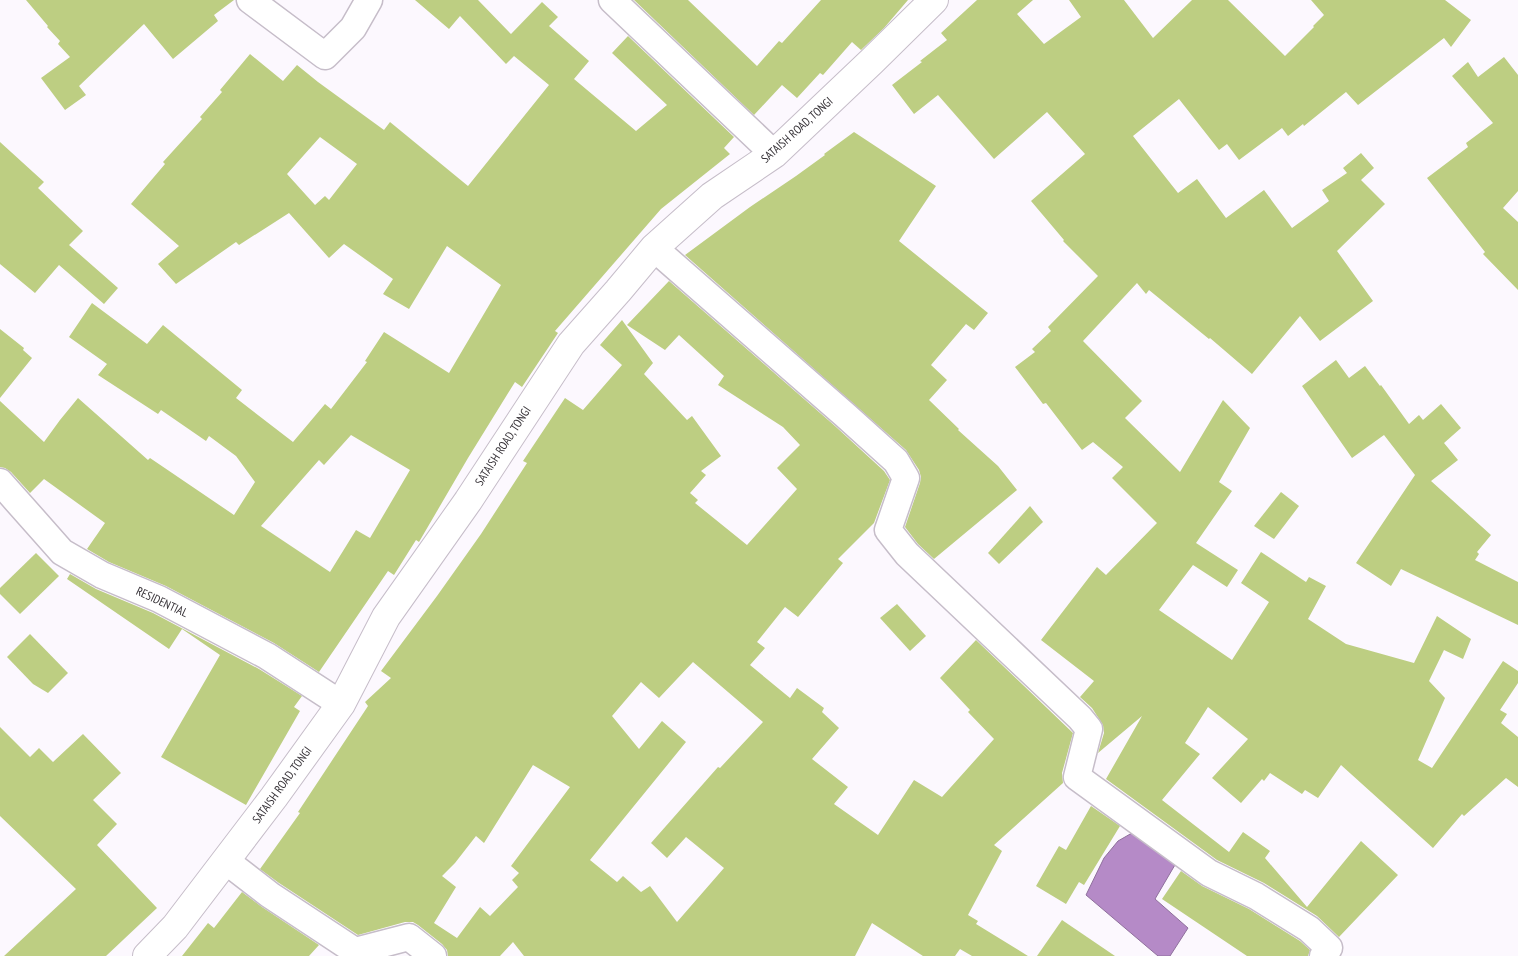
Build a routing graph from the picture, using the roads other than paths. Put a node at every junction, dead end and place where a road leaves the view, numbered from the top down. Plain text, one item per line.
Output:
1 (250, 0) edge
2 (369, 0) edge
3 (612, 0) edge
4 (934, 0) edge
5 (774, 154) junction
6 (654, 248) junction
7 (0, 482) edge
8 (341, 704) junction
9 (226, 861) junction
10 (147, 956) edge
11 (433, 956) edge
12 (1324, 956) edge

1 - 2 street
3 - 5 street
4 - 5 street, SATAISH ROAD, TONGI
5 - 6 street, SATAISH ROAD, TONGI
6 - 8 street, SATAISH ROAD, TONGI
6 - 12 street
7 - 8 street, RESIDENTIAL
8 - 9 street, SATAISH ROAD, TONGI
9 - 10 street, SATAISH ROAD, TONGI
9 - 11 street

